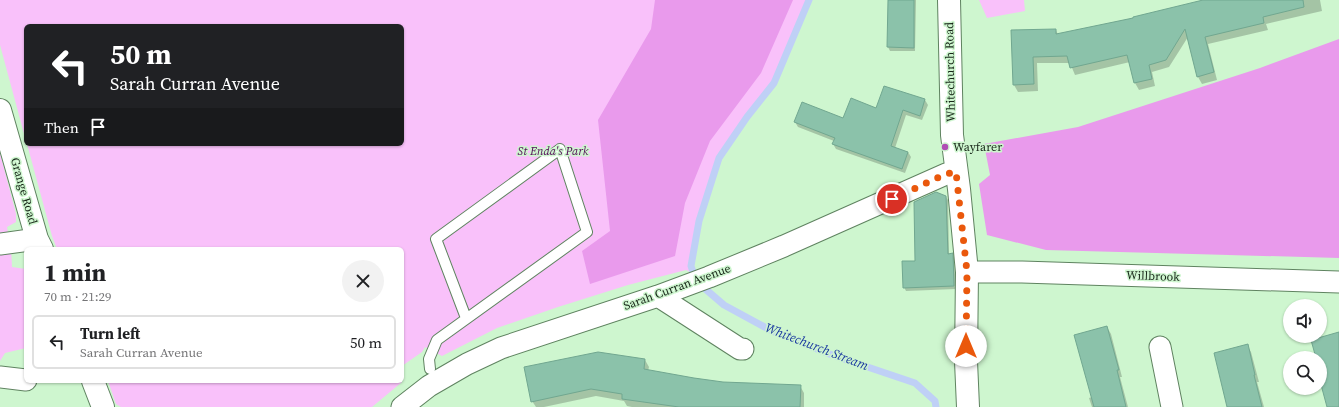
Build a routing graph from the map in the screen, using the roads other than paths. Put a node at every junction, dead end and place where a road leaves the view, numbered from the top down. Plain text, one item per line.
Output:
1 (949, 0) edge
2 (0, 110) edge
3 (956, 172) junction
4 (0, 244) edge
5 (39, 244) edge
6 (967, 272) junction
7 (1339, 282) edge
8 (658, 296) junction
9 (466, 318) junction
10 (1160, 347) dead end
11 (743, 348) dead end
12 (430, 369) dead end
13 (0, 377) edge
14 (24, 380) edge
15 (94, 383) edge
16 (103, 407) edge
17 (402, 407) edge
18 (968, 407) edge
19 (1172, 407) edge

1 - 3 street, Whitechurch Road
2 - 5 street, Grange Road
3 - 6 street, Whitechurch Road
3 - 8 street, Sarah Curran Avenue
4 - 5 street
6 - 7 street, Willbrook
6 - 18 street, Whitechurch Road
8 - 11 street
8 - 17 street, Sarah Curran Avenue
9 - 9 lane
9 - 12 lane
10 - 19 street
13 - 14 street
15 - 16 street

